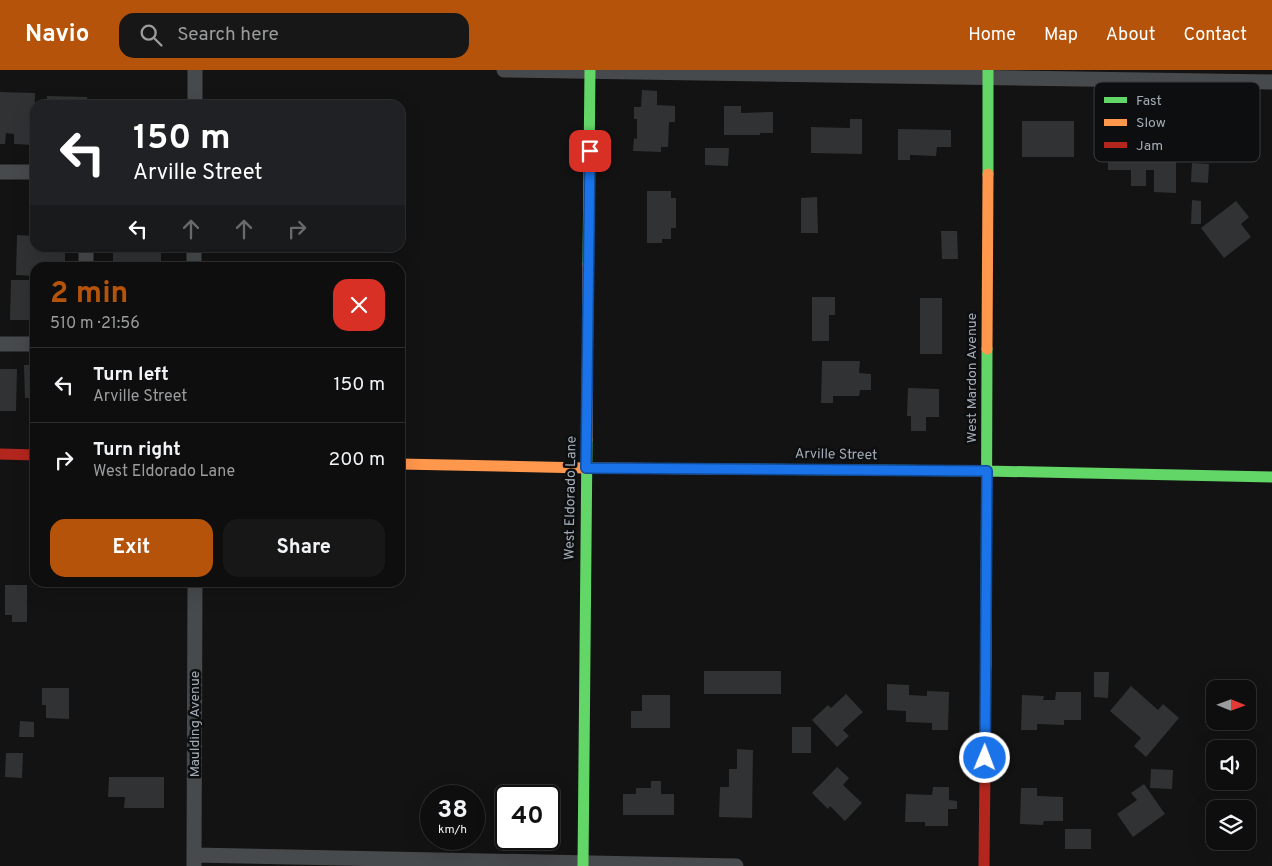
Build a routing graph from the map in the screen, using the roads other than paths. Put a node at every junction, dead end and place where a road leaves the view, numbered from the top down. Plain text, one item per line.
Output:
1 (195, 70) edge
2 (504, 70) edge
3 (590, 71) edge
4 (988, 74) edge
5 (1272, 82) edge
6 (195, 100) edge
7 (0, 172) edge
8 (30, 172) edge
9 (0, 344) edge
10 (30, 344) edge
11 (0, 454) edge
12 (30, 455) edge
13 (405, 464) edge
14 (586, 468) junction
15 (987, 471) junction
16 (1272, 477) edge
17 (195, 587) edge
18 (194, 860) edge
19 (583, 865) edge
20 (736, 866) edge
21 (984, 866) edge

1 - 6 street
2 - 3 street
3 - 4 street
3 - 14 street, West Eldorado Lane
4 - 5 street
4 - 15 street, West Mardon Avenue
7 - 8 street
9 - 10 street
11 - 12 street
13 - 14 street, Arville Street
14 - 15 street, Arville Street
14 - 19 street, West Eldorado Lane
15 - 16 street, Arville Street
15 - 21 street, West Mardon Avenue
17 - 18 street, Maulding Avenue
18 - 19 street
19 - 20 street

